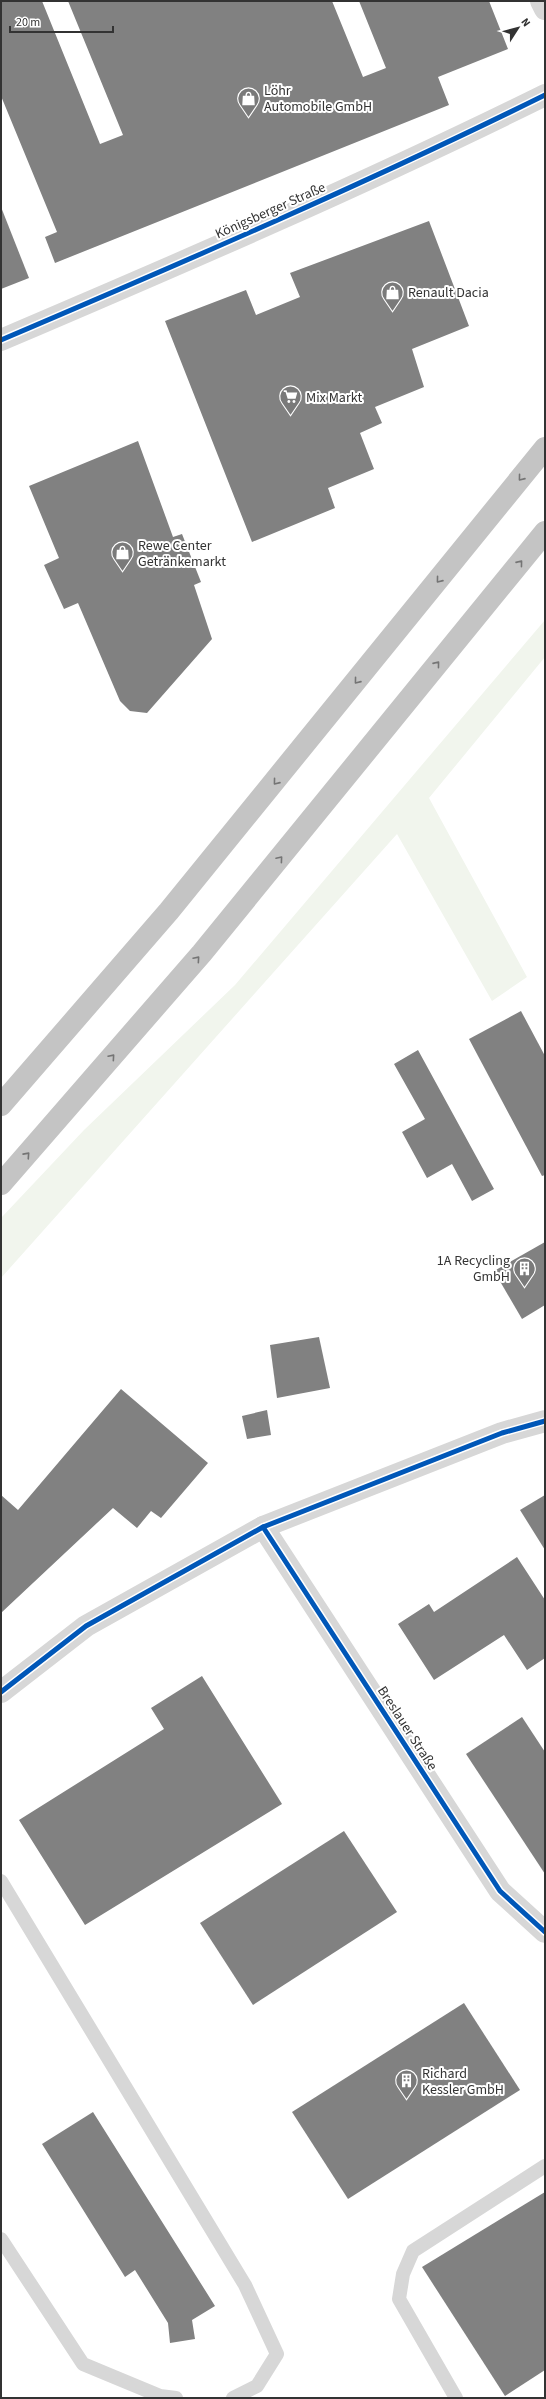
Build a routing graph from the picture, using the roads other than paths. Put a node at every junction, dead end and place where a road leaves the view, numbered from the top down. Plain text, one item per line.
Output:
1 (542, 1) edge
2 (545, 9) edge
3 (545, 95) edge
4 (1, 340) edge
5 (545, 448) edge
6 (545, 532) edge
7 (1, 1105) edge
8 (1, 1184) edge
9 (545, 1421) edge
10 (263, 1527) junction
11 (1, 1692) edge
12 (1, 1881) edge
13 (545, 1932) edge
14 (545, 2166) edge
15 (1, 2239) edge
16 (176, 2398) edge
17 (233, 2398) edge
18 (456, 2398) edge

1 - 2 street
3 - 4 street, Königsberger Straße
5 -> 7 highway
8 -> 6 highway
9 - 10 street
10 - 11 street
10 - 13 street, Breslauer Straße
12 - 17 lane
14 - 18 lane
15 - 16 lane

